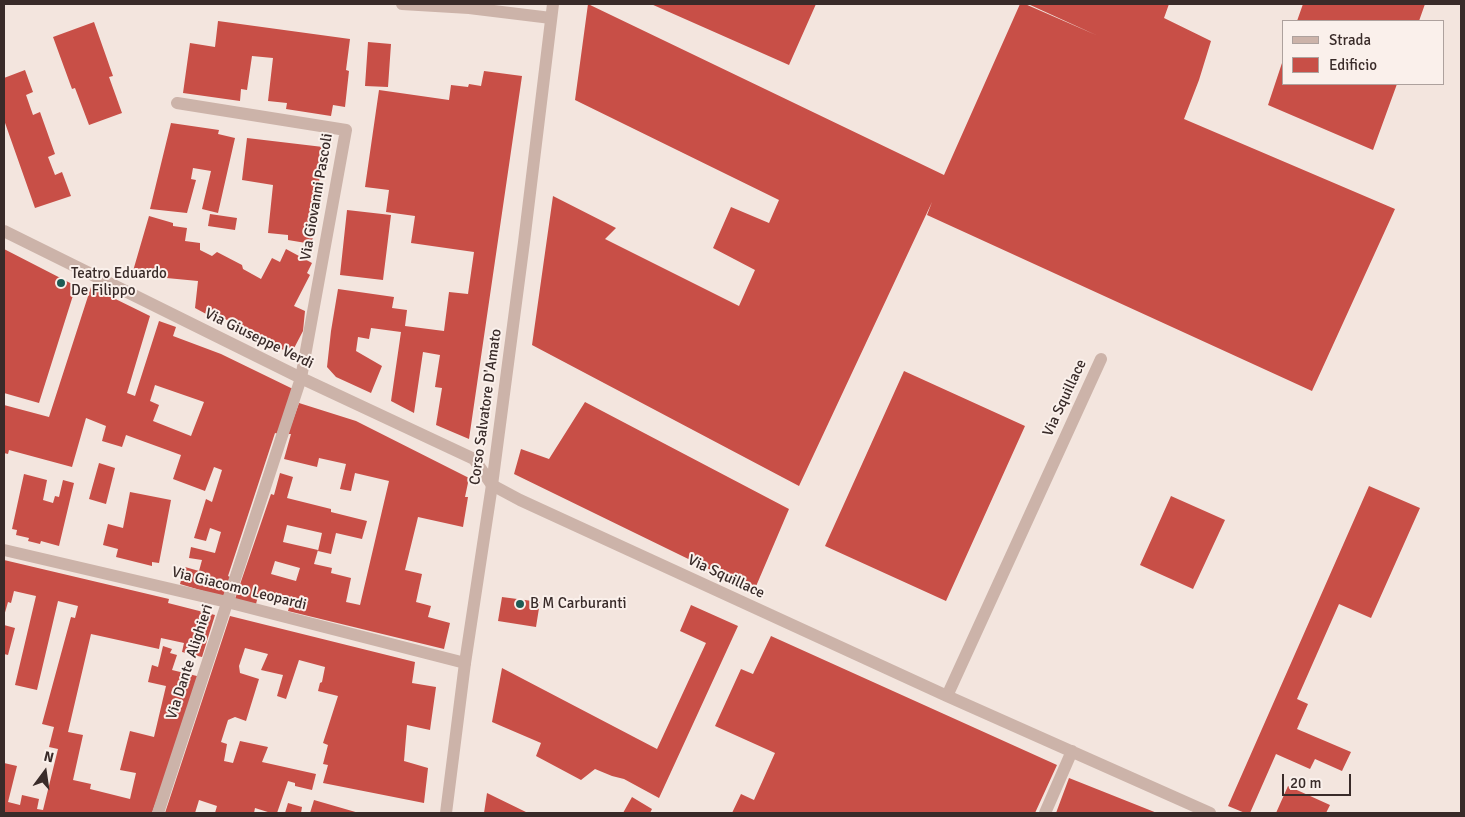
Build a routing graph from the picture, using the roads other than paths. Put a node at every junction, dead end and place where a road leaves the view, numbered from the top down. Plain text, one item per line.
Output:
1 (402, 4) edge
2 (552, 4) edge
3 (551, 18) junction
4 (177, 103) dead end
5 (4, 231) edge
6 (1101, 359) dead end
7 (301, 378) junction
8 (492, 485) junction
9 (4, 550) edge
10 (227, 602) junction
11 (465, 663) junction
12 (947, 696) junction
13 (1072, 751) junction
14 (158, 813) edge
15 (446, 813) edge
16 (1046, 813) edge
17 (1210, 813) edge

1 - 3 street
2 - 3 street, Corso Salvatore D'Amato
3 - 8 street, Corso Salvatore D'Amato
4 - 7 street, Via Giovanni Pascoli
5 - 7 street, Via Giuseppe Verdi
6 - 12 street, Via Squillace
7 - 8 street, Via Giuseppe Verdi
7 - 10 street, Via Dante Alighieri
8 - 11 street, Corso Salvatore D'Amato
8 - 12 street, Via Squillace
9 - 10 street, Via Giacomo Leopardi
10 - 11 street, Via Giacomo Leopardi
10 - 14 street, Via Dante Alighieri
11 - 15 street, Corso Salvatore D'Amato
12 - 13 street, Via Squillace
13 - 16 street
13 - 17 street, Via Squillace

